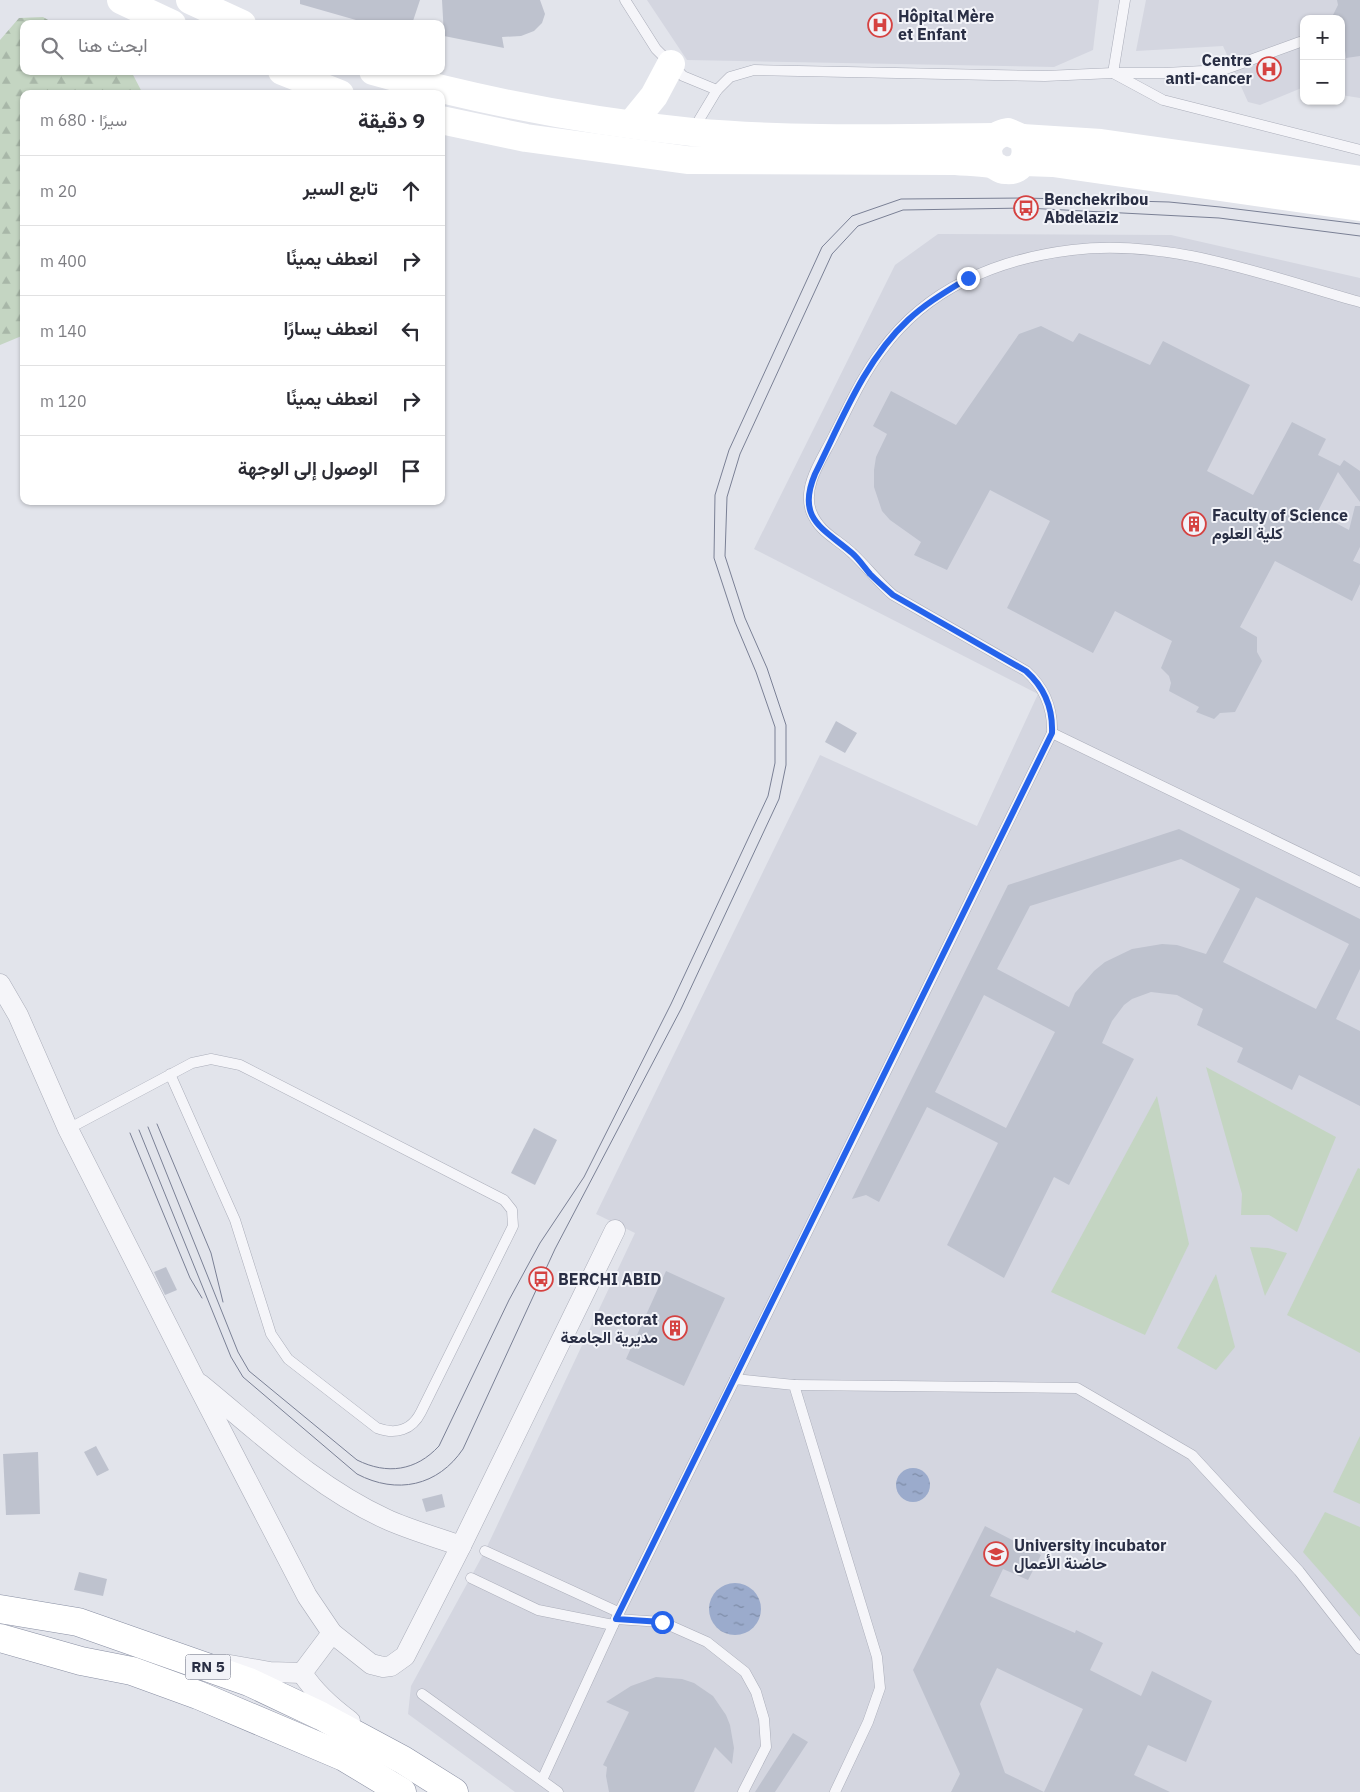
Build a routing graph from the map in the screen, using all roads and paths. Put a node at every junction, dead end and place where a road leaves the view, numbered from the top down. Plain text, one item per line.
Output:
1 (121, 0) edge
2 (190, 0) edge
3 (625, 0) edge
4 (1125, 0) edge
5 (164, 20) edge
6 (233, 20) edge
7 (1300, 42) dead end
8 (671, 64) junction
9 (1113, 73) junction
10 (292, 75) edge
11 (387, 75) edge
12 (330, 90) edge
13 (717, 90) junction
14 (445, 121) edge
15 (632, 124) junction
16 (692, 132) junction
17 (994, 137) junction
18 (1023, 150) junction
19 (1360, 150) edge
20 (687, 160) junction
21 (993, 164) junction
22 (1360, 180) edge
23 (1360, 207) edge
24 (1360, 302) edge
25 (1052, 733) junction
26 (1360, 882) edge
27 (0, 984) edge
28 (170, 1074) junction
29 (68, 1129) junction
30 (615, 1230) dead end
31 (194, 1378) junction
32 (735, 1380) junction
33 (794, 1386) junction
34 (461, 1546) junction
35 (485, 1551) dead end
36 (471, 1578) dead end
37 (0, 1609) edge
38 (616, 1619) junction
39 (332, 1633) junction
40 (0, 1638) edge
41 (1360, 1649) edge
42 (170, 1654) junction
43 (0, 1657) edge
44 (81, 1661) junction
45 (302, 1673) junction
46 (422, 1694) dead end
47 (403, 1760) junction
48 (542, 1780) junction
49 (402, 1792) edge
50 (454, 1792) edge
51 (558, 1792) edge
52 (743, 1792) edge
53 (835, 1792) edge

1 - 5 main road
2 - 6 main road
3 - 8 lane
4 - 9 lane
7 - 9 lane
8 - 13 lane
8 - 15 main road
9 - 13 lane
9 - 19 lane
10 - 12 main road
11 - 15 main road
13 - 16 lane
14 - 20 main road
15 - 16 main road
16 - 17 main road
16 - 20 main road
17 - 18 main road
17 - 21 main road
18 - 21 main road
18 - 22 main road
18 - 23 main road
20 - 21 main road
24 - 25 lane
25 - 26 lane
25 - 32 lane
27 - 29 street
28 - 28 lane
28 - 29 lane
29 - 31 street
30 - 34 street
31 - 34 street
31 - 39 street
32 - 33 lane
32 - 38 lane
33 - 41 lane
33 - 53 lane
34 - 39 street
35 - 38 lane
36 - 38 lane
37 - 42 main road, RN 5
38 - 48 lane
38 - 52 lane
39 - 45 street
40 - 44 main road, RN 5
42 - 45 street
42 - 47 main road, RN 5
43 - 44 main road
44 - 49 main road, RN 5
45 - 47 street
46 - 48 lane
47 - 50 main road, RN 5
48 - 51 lane

